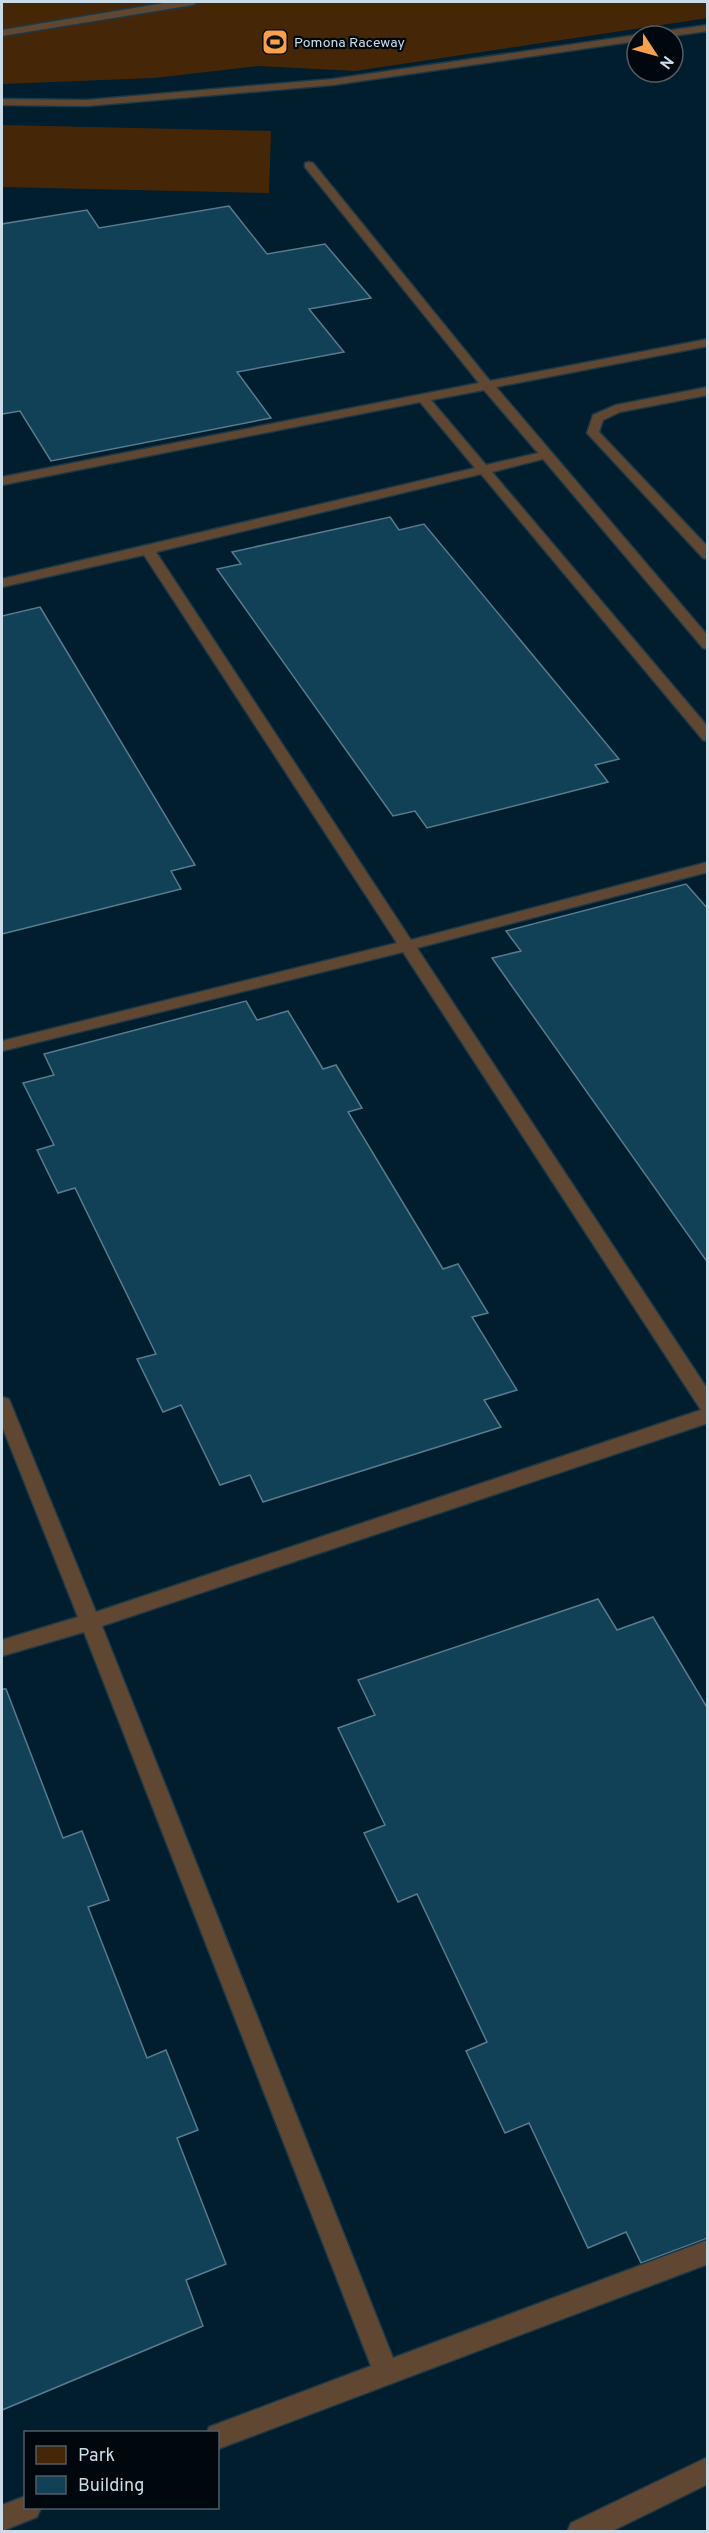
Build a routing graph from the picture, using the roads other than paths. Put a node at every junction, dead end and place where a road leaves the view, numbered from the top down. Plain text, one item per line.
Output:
1 (193, 2) edge
2 (170, 3) edge
3 (708, 28) edge
4 (685, 31) edge
5 (2, 33) edge
6 (625, 40) edge
7 (2, 102) edge
8 (309, 165) dead end
9 (708, 342) edge
10 (487, 385) junction
11 (708, 391) edge
12 (423, 398) junction
13 (546, 455) junction
14 (482, 469) junction
15 (2, 482) edge
16 (148, 550) junction
17 (708, 555) edge
18 (2, 583) edge
19 (708, 645) edge
20 (708, 737) edge
21 (708, 867) edge
22 (406, 946) junction
23 (2, 1046) edge
24 (2, 1404) edge
25 (708, 1406) edge
26 (708, 1415) edge
27 (90, 1622) junction
28 (2, 1648) edge
29 (708, 2252) edge
30 (386, 2373) junction
31 (219, 2436) edge
32 (708, 2470) edge
33 (25, 2509) edge
34 (2, 2518) edge
35 (580, 2532) edge

1 - 2 lane
2 - 5 lane
3 - 4 lane
6 - 7 lane
8 - 10 lane
9 - 10 lane
10 - 12 lane
10 - 13 lane
11 - 17 lane
12 - 14 lane
12 - 15 lane
13 - 14 lane
13 - 19 lane
14 - 16 lane
14 - 20 lane
16 - 18 lane
16 - 22 lane
21 - 22 lane
22 - 23 lane
22 - 25 lane
24 - 27 lane
26 - 27 lane
27 - 28 lane
27 - 30 lane
29 - 30 lane
30 - 31 lane
32 - 35 lane
33 - 34 lane

